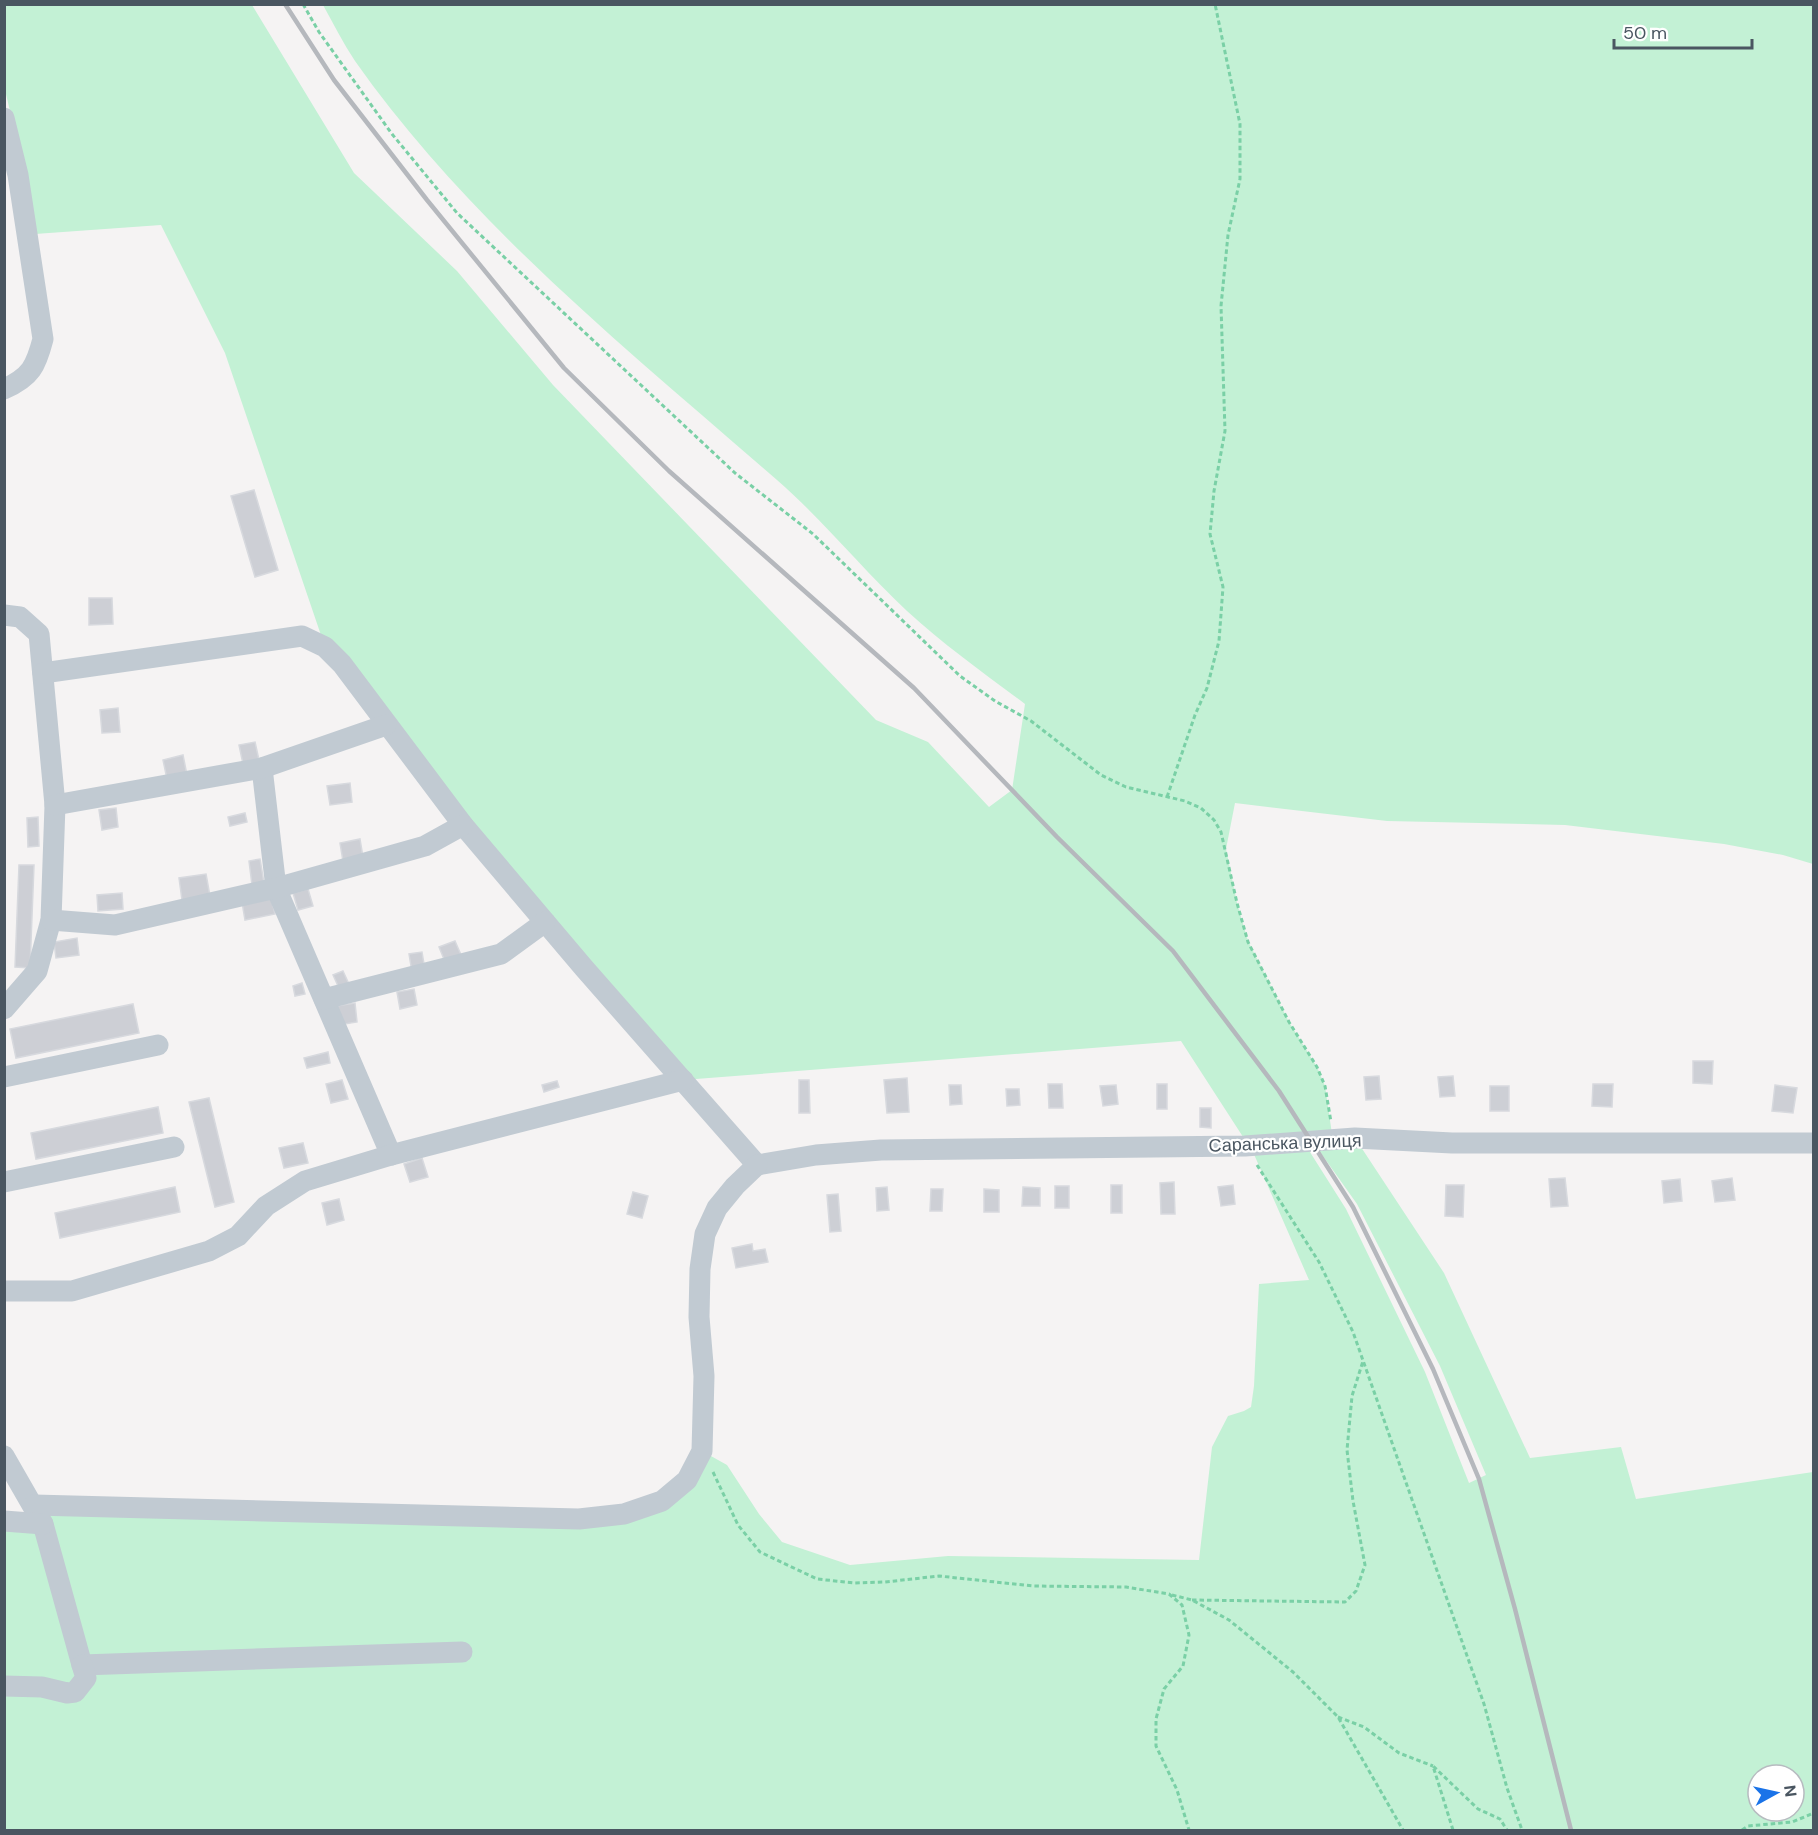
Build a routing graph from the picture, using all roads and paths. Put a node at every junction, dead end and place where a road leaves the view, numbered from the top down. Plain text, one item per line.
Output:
1 (303, 4) edge
2 (1215, 4) edge
3 (4, 118) edge
4 (4, 389) edge
5 (4, 615) edge
6 (43, 673) junction
7 (386, 725) junction
8 (262, 768) junction
9 (1167, 797) junction
10 (55, 805) junction
11 (463, 825) junction
12 (276, 888) junction
13 (51, 920) junction
14 (546, 922) junction
15 (324, 999) junction
16 (4, 1009) edge
17 (158, 1045) dead end
18 (4, 1077) edge
19 (682, 1080) junction
20 (1333, 1140) junction
21 (1814, 1143) edge
22 (1245, 1146) junction
23 (174, 1147) dead end
24 (391, 1155) junction
25 (757, 1165) junction
26 (4, 1182) edge
27 (4, 1291) edge
28 (1364, 1360) junction
29 (702, 1451) junction
30 (4, 1456) edge
31 (38, 1514) junction
32 (4, 1521) edge
33 (1169, 1594) junction
34 (1192, 1600) junction
35 (462, 1652) dead end
36 (82, 1665) junction
37 (4, 1686) edge
38 (1338, 1717) junction
39 (1433, 1766) junction
40 (1814, 1813) edge
41 (1189, 1830) edge
42 (1403, 1830) edge
43 (1453, 1830) edge
44 (1507, 1830) edge
45 (1522, 1830) edge
46 (1742, 1830) edge

1 - 9 path
2 - 9 path
3 - 4 street
5 - 6 street
6 - 7 street
6 - 10 street
7 - 8 street
7 - 11 street
8 - 10 street
8 - 12 street
9 - 20 path
10 - 13 street
11 - 12 street
11 - 14 street
12 - 13 street
12 - 15 street
13 - 16 street
14 - 15 street
14 - 19 street
15 - 24 street
17 - 18 street
19 - 24 street
19 - 25 street
20 - 21 street, Саранська вулиця
20 - 22 street, Саранська вулиця
22 - 25 street, Саранська вулиця
22 - 28 path
23 - 26 street
24 - 27 street
25 - 29 street
28 - 34 path
28 - 45 path
29 - 31 street
29 - 33 path
30 - 31 street
31 - 32 street
31 - 36 street
33 - 34 path
33 - 41 path
34 - 38 path
35 - 36 street
36 - 37 street
38 - 39 path
38 - 42 path
39 - 43 path
39 - 44 path
40 - 46 path

